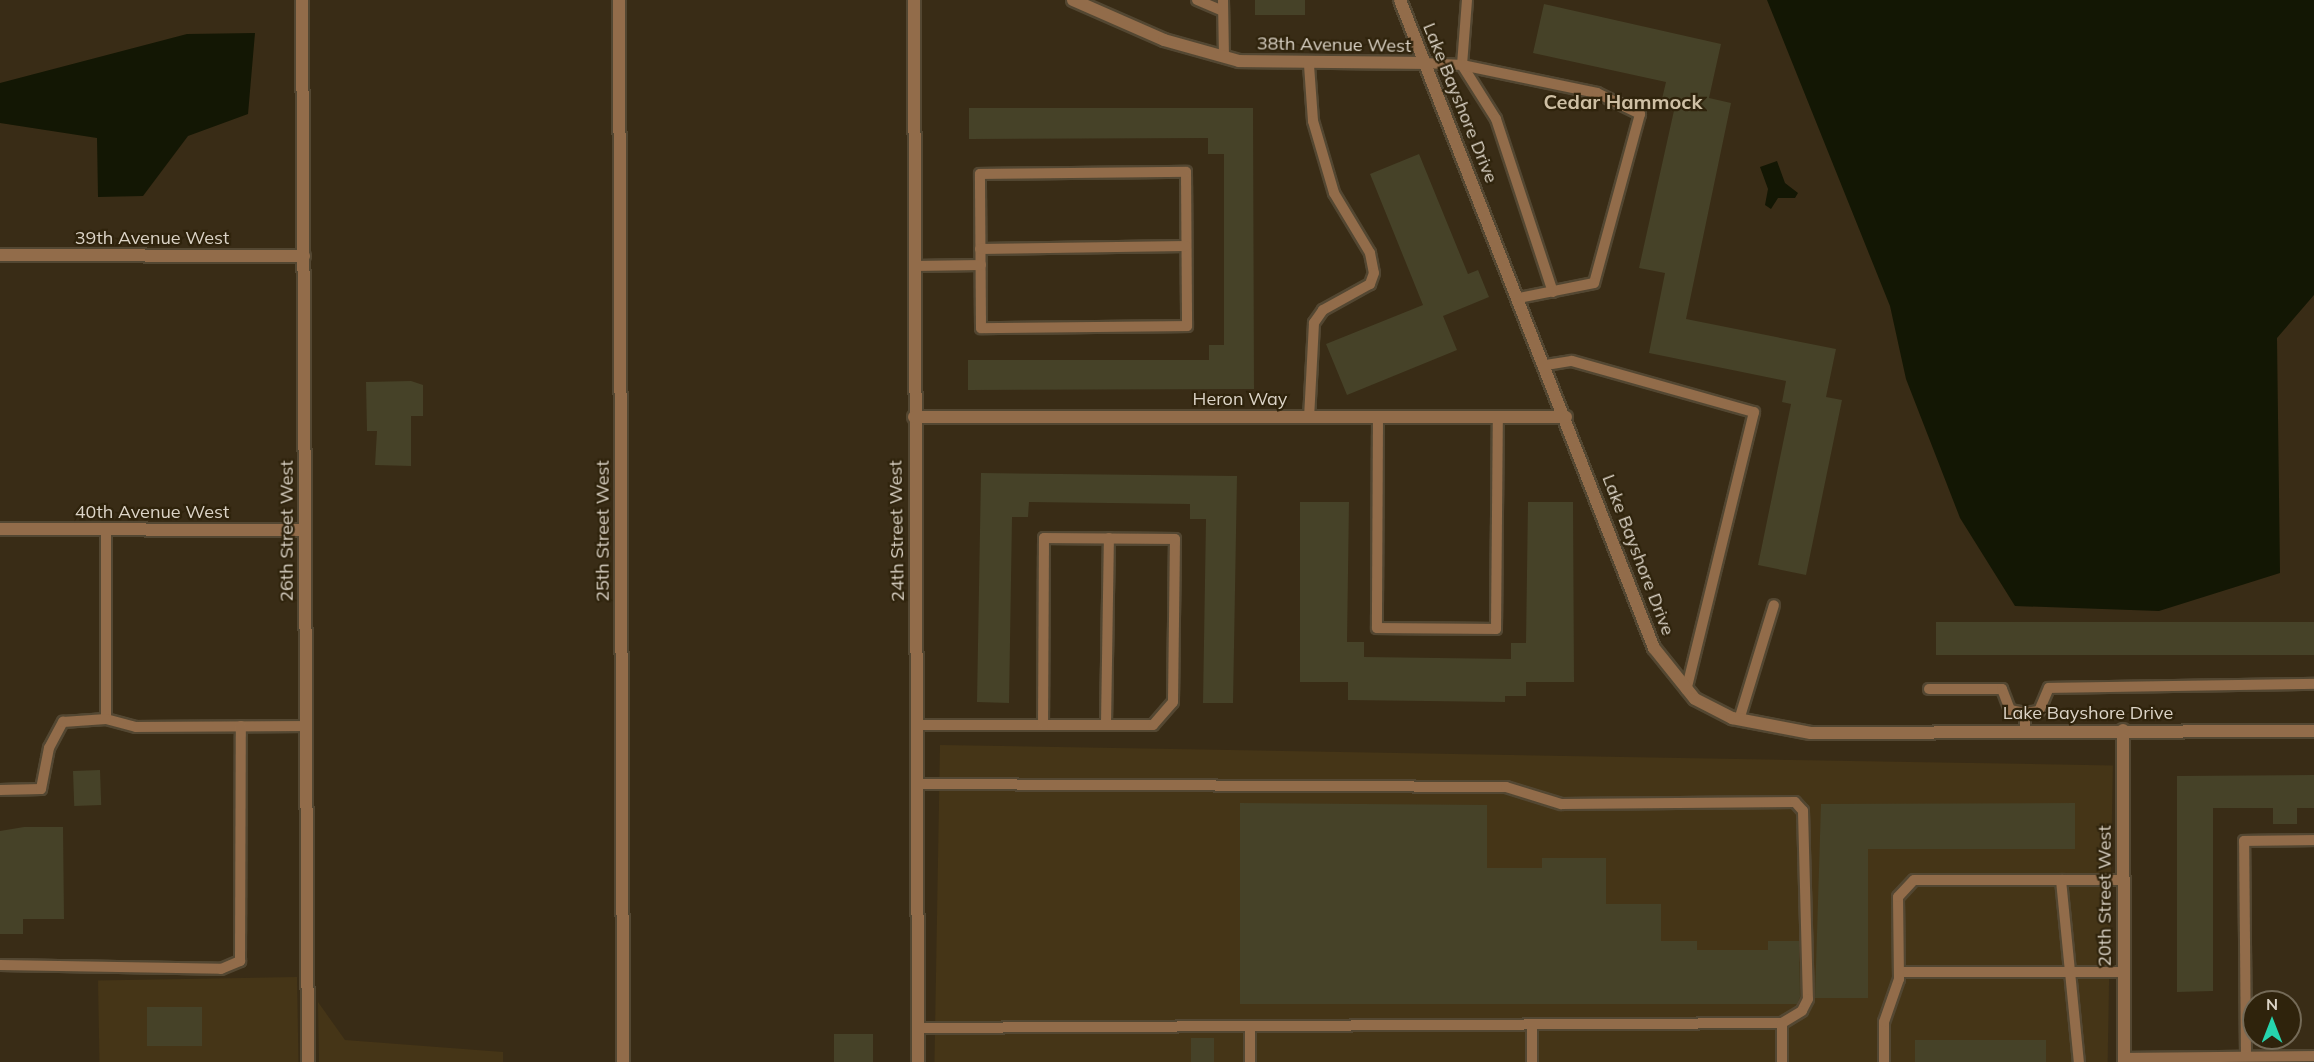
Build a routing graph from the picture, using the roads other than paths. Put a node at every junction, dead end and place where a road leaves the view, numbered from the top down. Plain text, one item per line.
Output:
1 (302, 0) edge
2 (619, 0) edge
3 (914, 0) edge
4 (1073, 0) edge
5 (1197, 0) edge
6 (1400, 0) edge
7 (1467, 0) edge
8 (1223, 5) edge
9 (1224, 57) junction
10 (1425, 63) junction
11 (1309, 65) junction
12 (1462, 65) junction
13 (1186, 246) junction
14 (981, 249) junction
15 (0, 255) edge
16 (304, 256) junction
17 (981, 265) junction
18 (914, 266) junction
19 (1553, 291) junction
20 (1519, 298) junction
21 (1546, 365) junction
22 (914, 417) junction
23 (1309, 417) junction
24 (1378, 417) junction
25 (1498, 417) junction
26 (1566, 417) junction
27 (0, 529) edge
28 (106, 529) junction
29 (305, 530) junction
30 (1108, 538) junction
31 (1774, 605) dead end
32 (2314, 684) edge
33 (1929, 689) dead end
34 (1686, 690) junction
35 (2025, 713) junction
36 (106, 719) junction
37 (1739, 720) junction
38 (1043, 724) junction
39 (1106, 724) junction
40 (917, 725) junction
41 (241, 726) junction
42 (306, 726) junction
43 (2123, 730) junction
44 (2025, 731) junction
45 (2314, 731) edge
46 (917, 784) junction
47 (0, 790) edge
48 (2314, 840) edge
49 (2061, 880) junction
50 (2124, 880) junction
51 (0, 965) edge
52 (1899, 972) junction
53 (2066, 972) junction
54 (2124, 972) junction
55 (1782, 1023) junction
56 (1532, 1025) junction
57 (1250, 1026) junction
58 (918, 1028) junction
59 (2246, 1056) junction
60 (2314, 1056) edge
61 (2124, 1060) edge
62 (308, 1062) edge
63 (623, 1062) edge
64 (918, 1062) edge
65 (1250, 1062) edge
66 (1532, 1062) edge
67 (1782, 1062) edge
68 (1884, 1062) edge
69 (2079, 1062) edge

1 - 16 street, 26th Street West
2 - 63 street, 25th Street West
3 - 18 street, 24th Street West
4 - 9 street, 38th Avenue West
5 - 8 lane
6 - 10 street, Lake Bayshore Drive
7 - 12 lane
8 - 9 lane
9 - 11 street, 38th Avenue West
10 - 11 street, 38th Avenue West
10 - 12 lane
10 - 20 street, Lake Bayshore Drive
11 - 23 lane
12 - 19 lane
12 - 19 lane
13 - 14 lane
13 - 14 lane
13 - 17 lane
14 - 17 lane
15 - 16 street, 39th Avenue West
16 - 29 street, 26th Street West
17 - 18 lane
18 - 22 street, 24th Street West
19 - 20 lane
20 - 21 street, Lake Bayshore Drive
21 - 26 street, Lake Bayshore Drive
21 - 34 lane
22 - 23 street, Heron Way
22 - 40 street, 24th Street West
23 - 24 street, Heron Way
24 - 25 street, Heron Way
24 - 25 lane
25 - 26 street, Heron Way
26 - 34 street, Lake Bayshore Drive
27 - 28 street, 40th Avenue West
28 - 29 street, 40th Avenue West
28 - 36 lane
29 - 42 street, 26th Street West
30 - 38 lane
30 - 39 lane
30 - 39 lane
31 - 37 lane
32 - 35 lane
33 - 35 lane
34 - 37 street, Lake Bayshore Drive
35 - 44 lane
36 - 41 lane
36 - 47 lane
37 - 44 street, Lake Bayshore Drive
38 - 39 lane
38 - 40 lane
40 - 46 street, 24th Street West
41 - 42 lane
41 - 51 lane
42 - 62 street, 26th Street West
43 - 44 street, Lake Bayshore Drive
43 - 45 street, Lake Bayshore Drive
43 - 50 street, 20th Street West
46 - 55 lane
46 - 58 street, 24th Street West
48 - 59 lane
49 - 50 lane
49 - 52 lane
49 - 53 lane
50 - 54 street, 20th Street West
52 - 53 lane
52 - 68 lane
53 - 54 lane
53 - 69 lane
54 - 61 street, 20th Street West
55 - 56 lane
55 - 67 lane
56 - 57 lane
56 - 66 lane
57 - 58 lane
57 - 65 lane
58 - 64 street, 24th Street West
59 - 60 lane
59 - 61 lane

